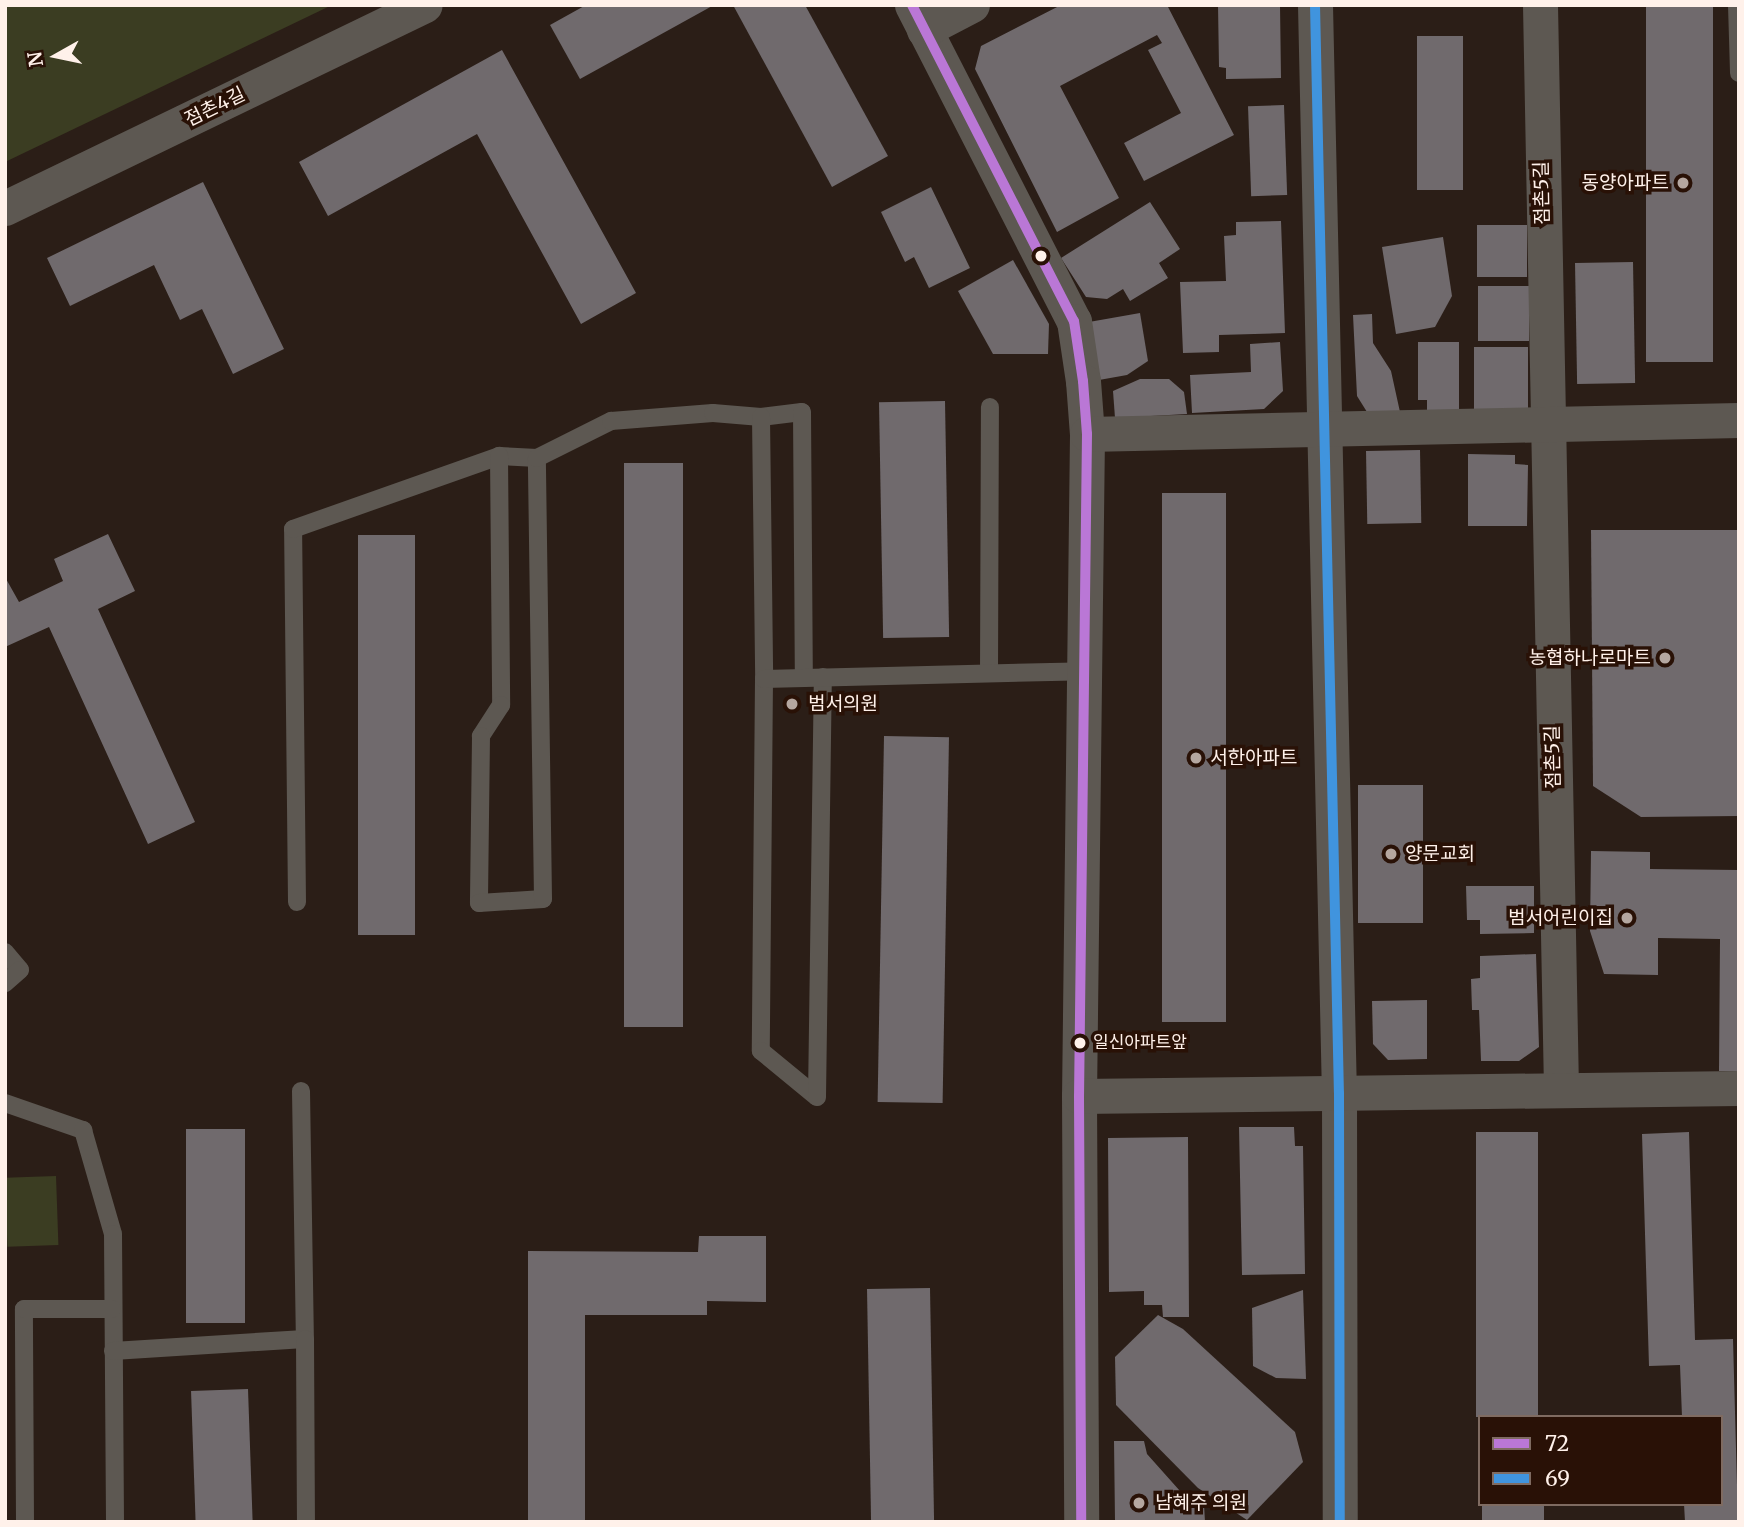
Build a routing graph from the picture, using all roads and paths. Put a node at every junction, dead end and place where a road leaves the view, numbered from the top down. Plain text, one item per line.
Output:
1 (425, 5) edge
2 (972, 5) edge
3 (1315, 5) edge
4 (1540, 5) edge
5 (1737, 5) edge
6 (918, 17) edge
7 (1739, 73) edge
8 (5, 208) edge
9 (990, 407) dead end
10 (761, 417) junction
11 (1739, 420) edge
12 (1546, 424) junction
13 (1324, 429) junction
14 (1087, 434) junction
15 (499, 456) junction
16 (537, 458) junction
17 (1086, 671) junction
18 (989, 673) junction
19 (823, 677) junction
20 (804, 678) junction
21 (764, 679) junction
22 (297, 902) dead end
23 (5, 952) edge
24 (5, 983) edge
25 (1739, 1088) edge
26 (1561, 1090) junction
27 (301, 1091) dead end
28 (1339, 1093) junction
29 (1079, 1096) junction
30 (5, 1102) edge
31 (111, 1309) junction
32 (305, 1339) junction
33 (113, 1351) junction
34 (25, 1522) edge
35 (115, 1522) edge
36 (306, 1522) edge
37 (1081, 1522) edge
38 (1340, 1522) edge

1 - 8 street, 점촌4길
2 - 6 street
3 - 13 street
4 - 12 street, 점촌5길
5 - 7 lane
6 - 14 street
9 - 18 lane
10 - 16 lane
10 - 20 lane
10 - 21 lane
11 - 12 street
12 - 13 street
12 - 26 street, 점촌5길
13 - 14 street
13 - 28 street
14 - 17 street
15 - 16 lane
15 - 16 lane
15 - 22 lane
17 - 18 lane
17 - 29 street
18 - 19 lane
19 - 20 lane
19 - 21 lane
20 - 21 lane
23 - 24 lane
25 - 26 street
26 - 28 street
27 - 32 lane
28 - 29 street
28 - 38 street
29 - 37 street
30 - 31 lane
31 - 33 lane
31 - 34 lane
32 - 33 lane
32 - 36 lane
33 - 35 lane

